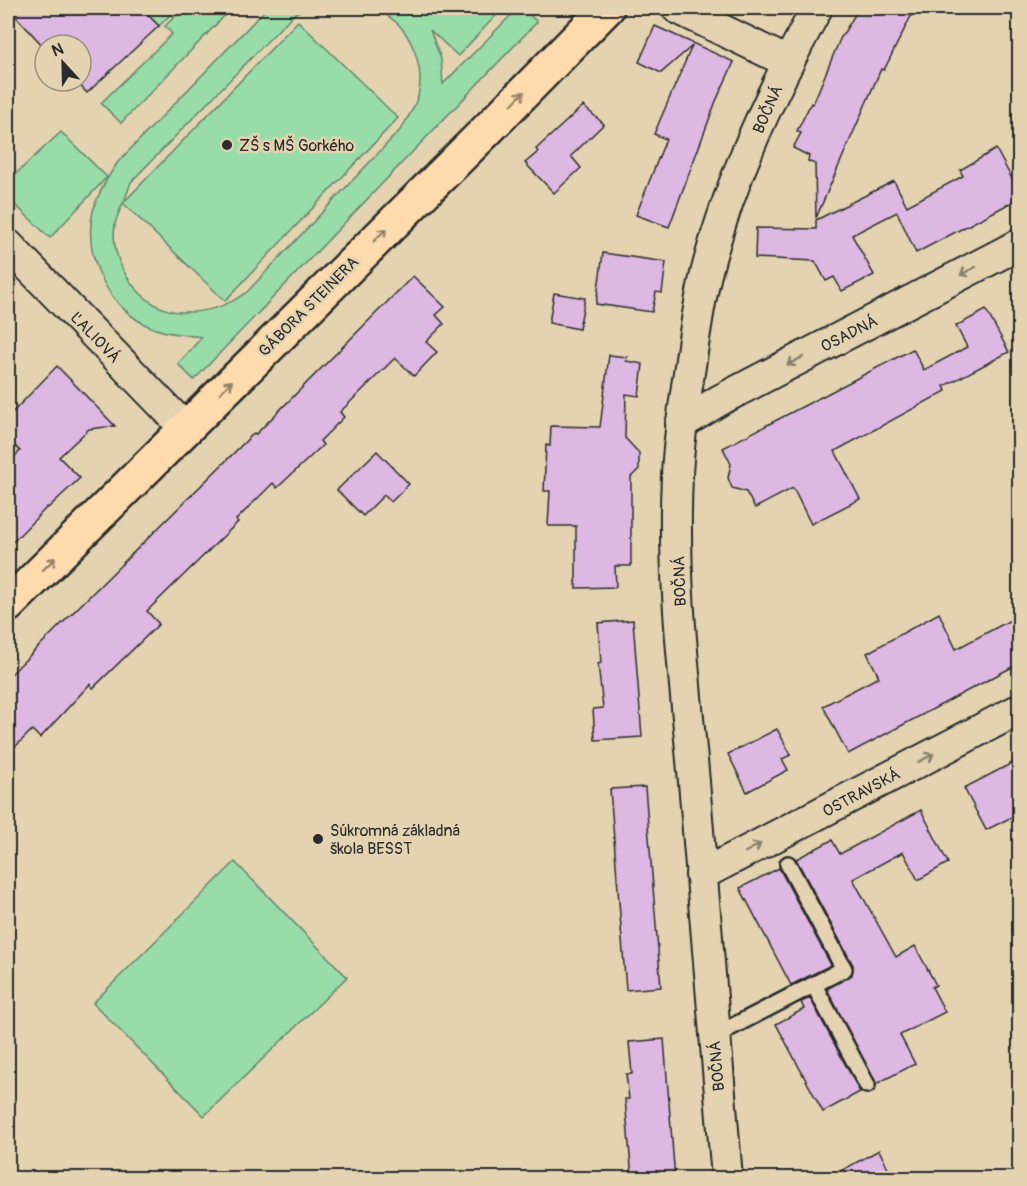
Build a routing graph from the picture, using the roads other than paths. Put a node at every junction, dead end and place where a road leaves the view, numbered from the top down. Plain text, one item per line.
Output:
1 (677, 8) edge
2 (817, 8) edge
3 (595, 11) edge
4 (788, 62) junction
5 (1020, 244) edge
6 (8, 245) edge
7 (681, 424) junction
8 (185, 428) junction
9 (8, 605) edge
10 (1020, 709) edge
11 (788, 864) dead end
12 (701, 874) junction
13 (814, 986) junction
14 (714, 1036) junction
15 (867, 1085) dead end
16 (727, 1179) edge

1 - 4 street
2 - 4 street, BOČNÁ
8 -> 3 main road, GÁBORA STEINERA
4 - 7 street, BOČNÁ
5 -> 7 street, OSADNÁ
6 - 8 street, ĽALIOVÁ
7 - 12 street, BOČNÁ
9 -> 8 main road, GÁBORA STEINERA
12 -> 10 street, OSTRAVSKÁ
11 - 13 lane
12 - 14 street, BOČNÁ
13 - 14 lane
13 - 15 lane
14 - 16 street, BOČNÁ

